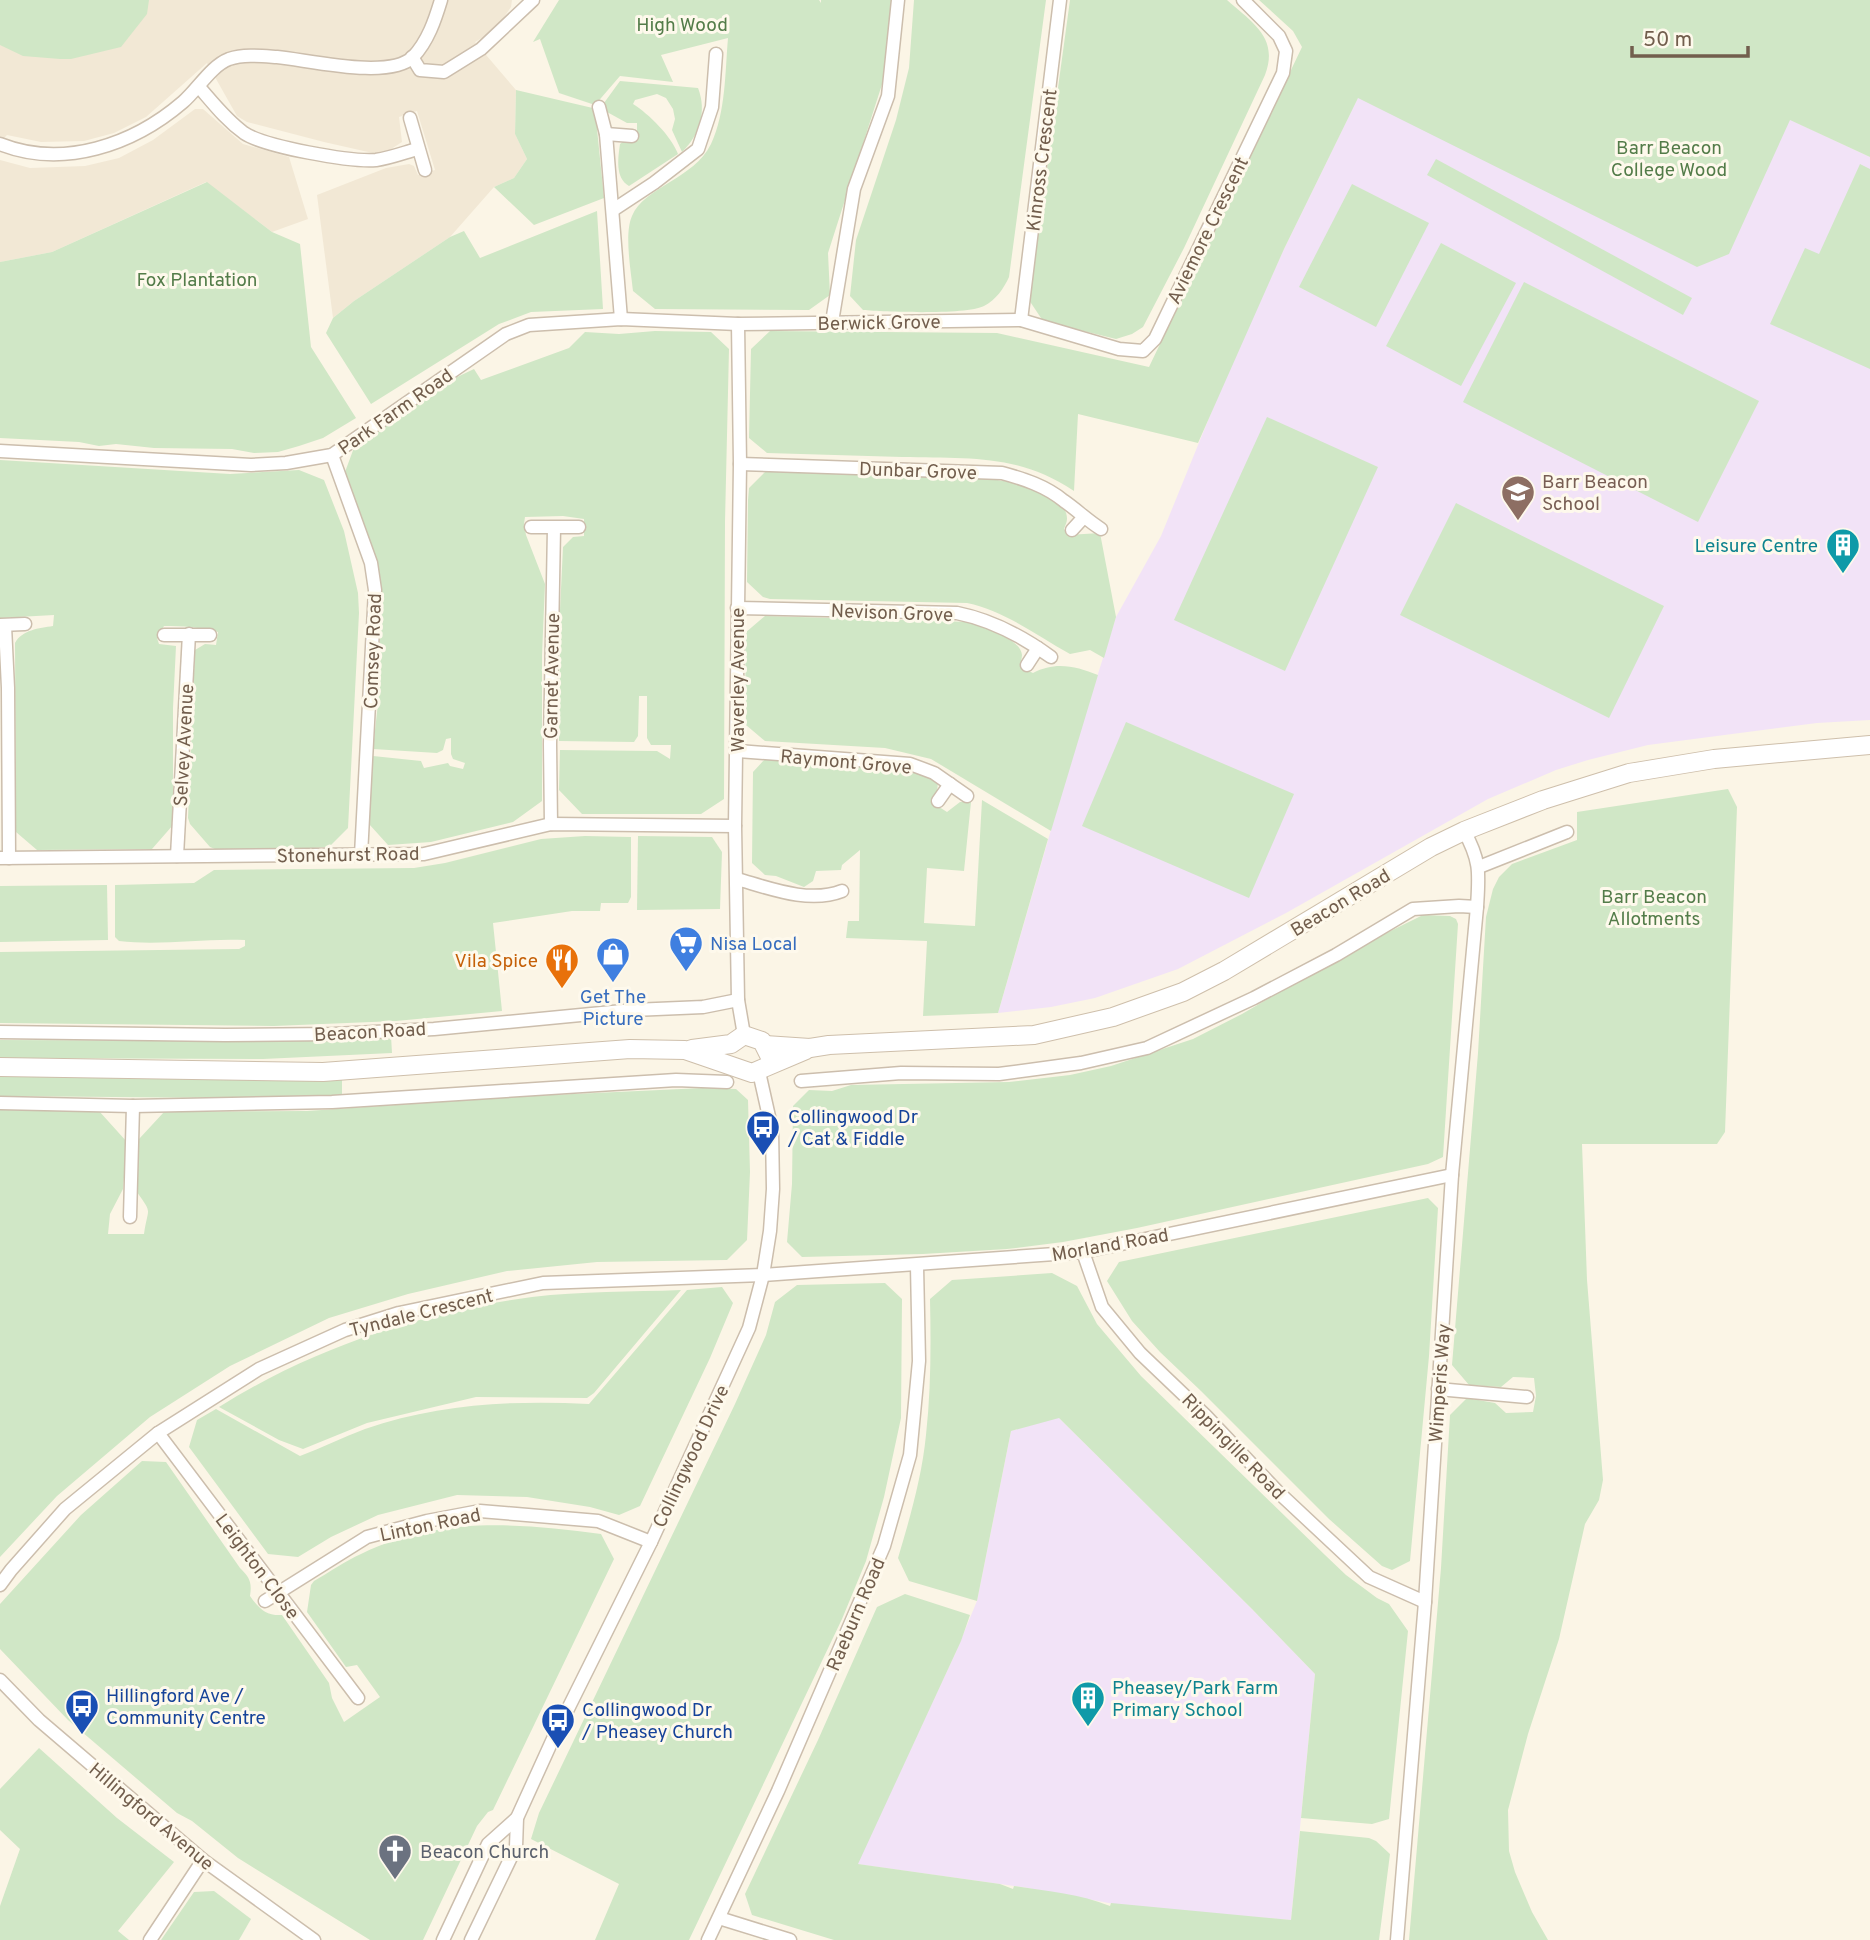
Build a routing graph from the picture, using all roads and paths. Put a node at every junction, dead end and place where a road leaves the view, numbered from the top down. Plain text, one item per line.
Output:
1 (441, 0) edge
2 (533, 0) edge
3 (898, 0) edge
4 (1060, 0) edge
5 (1243, 0) edge
6 (716, 54) dead end
7 (412, 57) junction
8 (698, 79) dead end
9 (712, 80) junction
10 (199, 87) junction
11 (599, 107) dead end
12 (410, 118) dead end
13 (606, 134) junction
14 (632, 136) dead end
15 (0, 144) edge
16 (417, 149) junction
17 (425, 170) dead end
18 (613, 210) junction
19 (621, 319) junction
20 (1021, 320) junction
21 (832, 322) junction
22 (738, 324) junction
23 (0, 451) edge
24 (332, 454) junction
25 (740, 464) junction
26 (1083, 517) junction
27 (531, 527) dead end
28 (579, 527) dead end
29 (554, 528) junction
30 (1101, 528) dead end
31 (1072, 530) dead end
32 (737, 608) junction
33 (25, 624) dead end
34 (3, 625) edge
35 (189, 634) junction
36 (164, 635) dead end
37 (210, 635) dead end
38 (1038, 649) junction
39 (1051, 657) dead end
40 (1027, 665) dead end
41 (1870, 744) edge
42 (738, 751) junction
43 (950, 784) junction
44 (967, 796) dead end
45 (938, 802) dead end
46 (551, 824) junction
47 (735, 826) junction
48 (1464, 831) junction
49 (1567, 832) dead end
50 (361, 855) junction
51 (177, 856) junction
52 (4, 858) edge
53 (1479, 867) junction
54 (737, 879) junction
55 (842, 891) dead end
56 (1477, 907) junction
57 (738, 1000) junction
58 (0, 1032) edge
59 (738, 1039) junction
60 (765, 1045) junction
61 (810, 1048) junction
62 (685, 1050) junction
63 (0, 1067) edge
64 (762, 1070) junction
65 (731, 1074) junction
66 (801, 1081) dead end
67 (0, 1103) edge
68 (132, 1106) junction
69 (1452, 1175) junction
70 (130, 1217) dead end
71 (1083, 1252) junction
72 (917, 1266) junction
73 (762, 1275) junction
74 (1438, 1389) junction
75 (1527, 1397) dead end
76 (158, 1433) junction
77 (651, 1542) junction
78 (0, 1585) edge
79 (277, 1592) junction
80 (265, 1601) dead end
81 (1425, 1602) junction
82 (0, 1680) edge
83 (358, 1698) dead end
84 (517, 1818) junction
85 (202, 1860) junction
86 (719, 1918) junction
87 (150, 1940) edge
88 (314, 1940) edge
89 (443, 1940) edge
90 (471, 1940) edge
91 (708, 1940) edge
92 (790, 1940) edge
93 (1397, 1940) edge

1 - 7 street
2 - 7 street
3 - 21 street
4 - 20 street, Kinross Crescent
5 - 20 street, Aviemore Crescent
6 - 9 street
7 - 10 street
8 - 9 street
9 - 18 street
10 - 15 street
10 - 16 street
11 - 13 street
12 - 16 street
13 - 14 street
13 - 18 street
16 - 17 street
18 - 19 street
19 - 22 street, Park Farm Road
19 - 24 street, Park Farm Road
20 - 21 street, Berwick Grove
21 - 22 street, Berwick Grove
22 - 25 street, Waverley Avenue
23 - 24 street, Park Farm Road
24 - 50 street, Comsey Road
25 - 26 street, Dunbar Grove
25 - 32 street, Waverley Avenue
26 - 30 street, Dunbar Grove
26 - 31 street
27 - 29 street
28 - 29 street
29 - 46 street, Garnet Avenue
32 - 38 street, Nevison Grove
32 - 42 street, Waverley Avenue
33 - 34 street
34 - 52 street
35 - 36 street
35 - 37 street
35 - 51 street, Selvey Avenue
38 - 39 street, Nevison Grove
38 - 40 street
41 - 48 main road, Beacon Road
42 - 43 street, Raymont Grove
42 - 47 street, Waverley Avenue
43 - 44 street, Raymont Grove
43 - 45 street
46 - 47 street, Stonehurst Road
46 - 50 street, Stonehurst Road
47 - 54 street, Waverley Avenue
48 - 53 street, Wimperis Way
48 - 61 main road, Beacon Road
49 - 53 street
50 - 51 street, Stonehurst Road
51 - 52 street, Stonehurst Road
53 - 56 street, Wimperis Way
54 - 55 street
54 - 57 street, Waverley Avenue
56 - 66 street
56 - 69 street, Wimperis Way
57 - 58 street, Beacon Road
57 - 59 street, Waverley Avenue
59 - 60 main road, Beacon Road
59 - 62 main road, Beacon Road
59 - 65 main road
60 - 61 main road, Beacon Road
60 - 64 main road
61 - 64 main road, Beacon Road
62 - 63 main road, Beacon Road
62 - 65 main road, Beacon Road
64 - 65 main road, Beacon Road
64 - 73 street, Collingwood Drive
65 - 68 street, Beacon Road
67 - 68 street, Beacon Road
68 - 70 street
69 - 71 street, Morland Road
69 - 74 street, Wimperis Way
71 - 72 street, Morland Road
71 - 81 street, Rippingille Road
72 - 73 street, Morland Road
72 - 86 street, Raeburn Road
73 - 76 street, Tyndale Crescent
73 - 77 street, Collingwood Drive
74 - 75 street
74 - 81 street, Wimperis Way
76 - 78 street, Tyndale Crescent
76 - 79 street, Leighton Close
77 - 79 street, Linton Road
77 - 84 street, Collingwood Drive
79 - 80 street, Linton Road
79 - 83 street, Leighton Close
81 - 93 street, Wimperis Way
82 - 85 street, Hillingford Avenue
84 - 89 street, Collingwood Drive
84 - 90 street, Collingwood Drive
85 - 87 street
85 - 88 street, Hillingford Avenue
86 - 91 street, Raeburn Road
86 - 92 street

